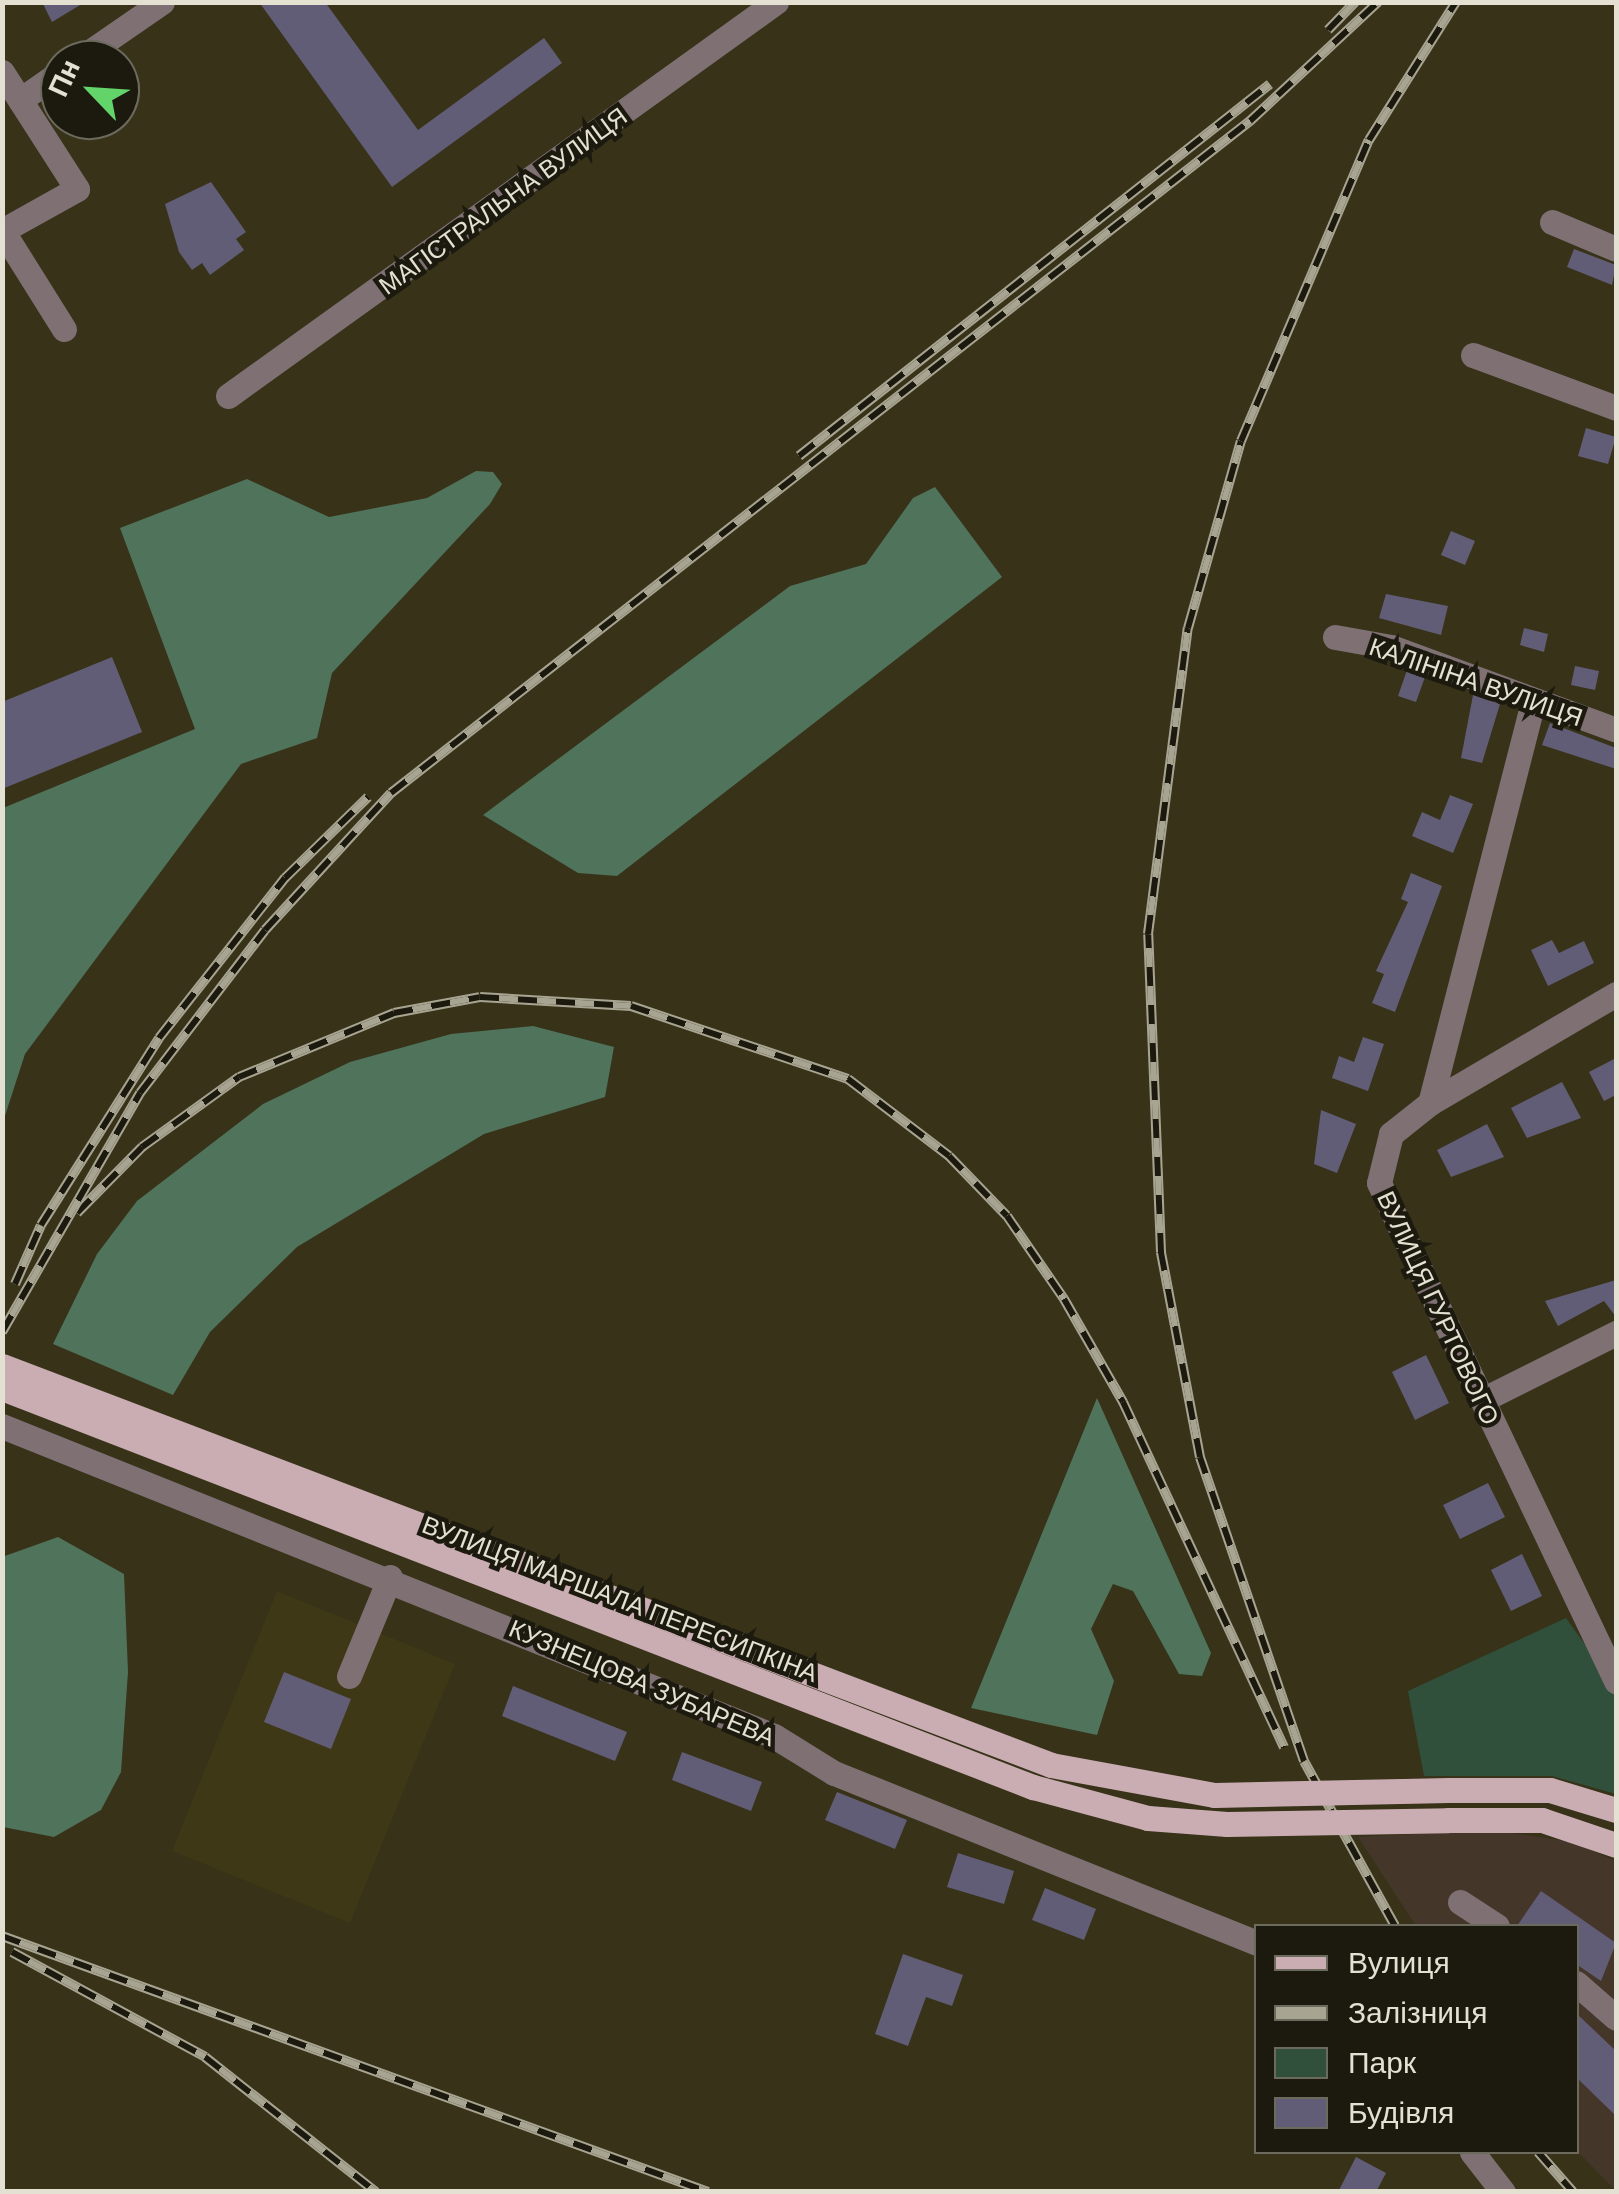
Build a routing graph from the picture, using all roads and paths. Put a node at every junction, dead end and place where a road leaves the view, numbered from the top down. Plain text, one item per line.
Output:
1 (162, 2) edge
2 (776, 2) edge
3 (107, 40) edge
4 (2, 72) edge
5 (40, 86) edge
6 (20, 100) junction
7 (1552, 222) dead end
8 (4, 233) edge
9 (1616, 248) edge
10 (64, 329) dead end
11 (1474, 355) dead end
12 (228, 396) dead end
13 (1616, 408) edge
14 (1335, 637) dead end
15 (1533, 702) junction
16 (1616, 730) edge
17 (1616, 994) edge
18 (1430, 1103) junction
19 (1616, 1333) edge
20 (2, 1366) edge
21 (2, 1388) edge
22 (58, 1399) junction
23 (1482, 1400) junction
24 (13, 1429) edge
25 (390, 1577) junction
26 (349, 1676) dead end
27 (1616, 1681) edge
28 (1616, 1810) edge
29 (1616, 1845) edge
30 (1460, 1902) dead end
31 (1494, 1924) edge
32 (1254, 1942) edge
33 (1579, 1985) edge
34 (1616, 2018) edge
35 (1474, 2154) edge
36 (1503, 2192) edge

1 - 3 street
2 - 12 street, МАГІСТРАЛЬНА ВУЛИЦЯ
4 - 6 street
5 - 6 street
6 - 8 street
7 - 9 street
8 - 10 street
11 - 13 street
14 - 15 street, КАЛІНІНА ВУЛИЦЯ
15 - 16 street, КАЛІНІНА ВУЛИЦЯ
15 - 18 street
17 - 18 street, ВУЛИЦЯ ГУРТОВОГО
18 - 23 street, ВУЛИЦЯ ГУРТОВОГО
19 - 23 street
20 - 22 main road, ВУЛИЦЯ МАРШАЛА ПЕРЕСИПКІНА
21 - 22 main road, ВУЛИЦЯ МАРШАЛА ПЕРЕСИПКІНА
22 - 28 main road, ВУЛИЦЯ МАРШАЛА ПЕРЕСИПКІНА, bridge
22 - 29 main road, ВУЛИЦЯ МАРШАЛА ПЕРЕСИПКІНА, bridge
23 - 27 street, ВУЛИЦЯ ГУРТОВОГО
24 - 25 street, КУЗНЕЦОВА ЗУБАРЕВА
25 - 26 street
25 - 32 street, КУЗНЕЦОВА ЗУБАРЕВА
30 - 31 street
33 - 34 street
35 - 36 street

